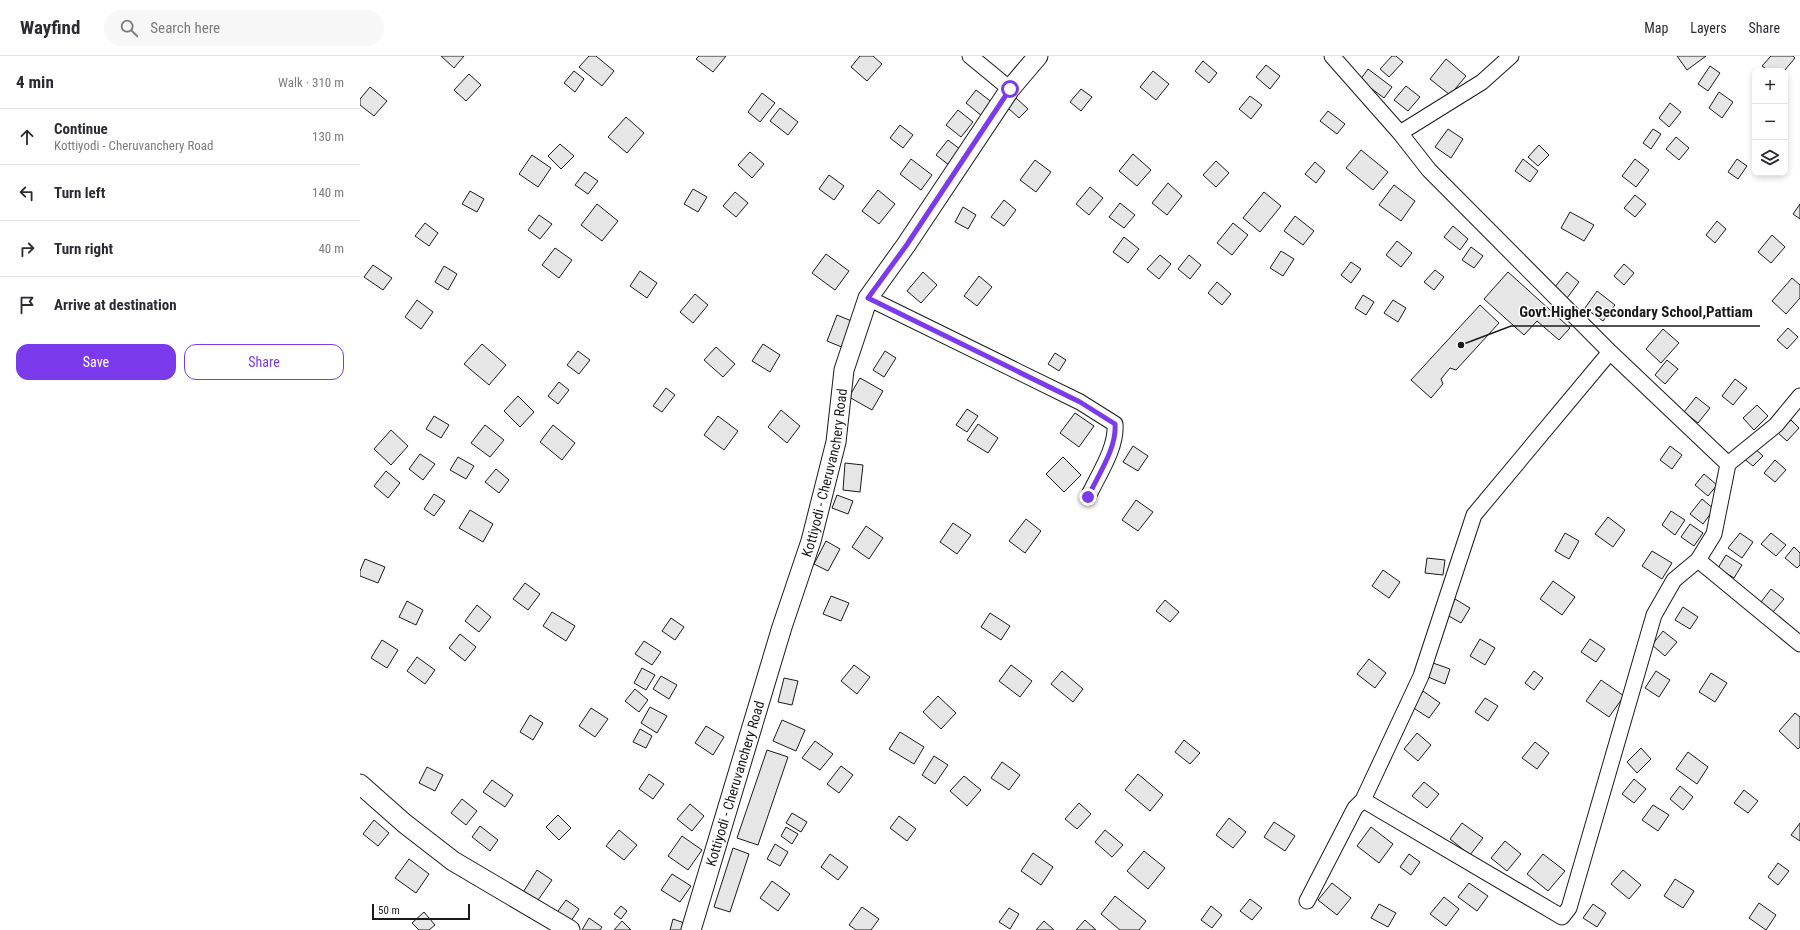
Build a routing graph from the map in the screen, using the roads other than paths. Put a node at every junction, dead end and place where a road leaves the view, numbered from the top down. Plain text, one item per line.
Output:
1 (970, 56) edge
2 (1038, 56) edge
3 (1332, 56) edge
4 (1511, 56) edge
5 (1010, 89) junction
6 (1400, 133) junction
7 (868, 298) junction
8 (1610, 352) junction
9 (1800, 396) edge
10 (1728, 464) junction
11 (1088, 497) dead end
12 (1698, 560) junction
13 (1800, 644) edge
14 (360, 784) edge
15 (1363, 800) junction
16 (1308, 901) dead end
17 (570, 930) edge
18 (690, 930) edge

1 - 5 street
2 - 5 main road, Kottiyodi - Cheruvanchery Road
3 - 6 street
4 - 6 street
5 - 7 main road, Kottiyodi - Cheruvanchery Road
6 - 8 street
7 - 11 street
7 - 18 main road, Kottiyodi - Cheruvanchery Road
8 - 10 street
8 - 15 street
9 - 10 street
10 - 12 street
12 - 13 street
12 - 15 street
14 - 17 main road
15 - 16 street

